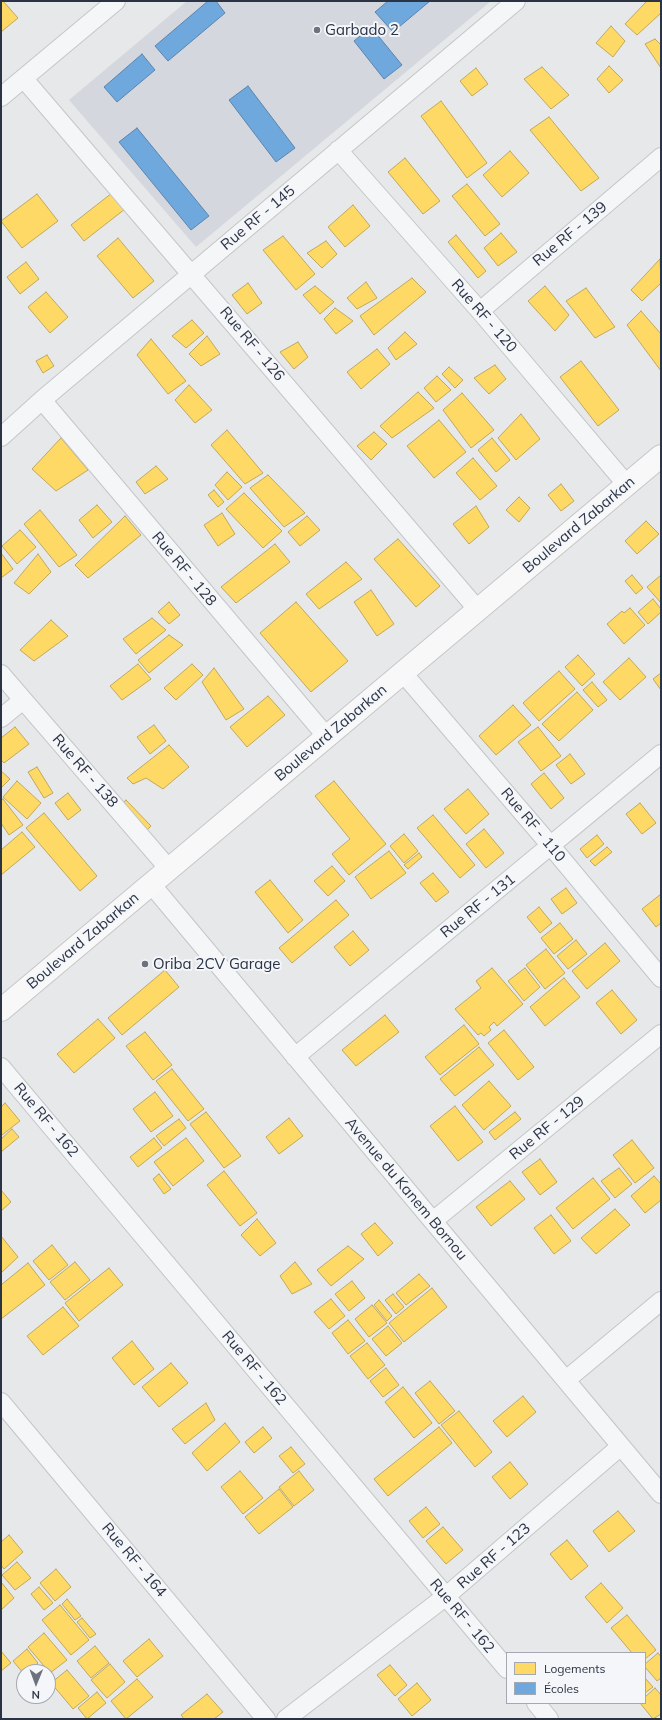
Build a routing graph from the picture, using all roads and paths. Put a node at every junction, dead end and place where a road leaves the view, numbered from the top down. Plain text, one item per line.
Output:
1 (116, 1) edge
2 (516, 1) edge
3 (24, 79) junction
4 (1, 97) edge
5 (338, 150) junction
6 (661, 157) edge
7 (192, 274) junction
8 (480, 311) junction
9 (42, 400) junction
10 (1, 437) edge
11 (661, 456) edge
12 (627, 485) junction
13 (478, 610) junction
14 (403, 673) junction
15 (1, 674) edge
16 (23, 700) junction
17 (1, 718) edge
18 (326, 737) junction
19 (661, 754) edge
20 (551, 846) junction
21 (169, 869) junction
22 (151, 884) junction
23 (661, 978) edge
24 (1, 1010) edge
25 (661, 1034) edge
26 (295, 1057) junction
27 (1, 1067) edge
28 (433, 1221) junction
29 (661, 1301) edge
30 (566, 1380) junction
31 (1, 1402) edge
32 (621, 1446) junction
33 (661, 1494) edge
34 (445, 1597) junction
35 (506, 1669) edge
36 (537, 1704) edge
37 (266, 1719) edge
38 (286, 1719) edge
39 (549, 1719) edge

1 - 3 street
2 - 5 street, Rue RF - 145
3 - 4 street
3 - 7 street, Rue RF - 126
5 - 7 street, Rue RF - 145
5 - 8 street, Rue RF - 120
6 - 8 street, Rue RF - 139
7 - 9 street, Rue RF - 145
7 - 13 street, Rue RF - 126
8 - 12 street, Rue RF - 120
9 - 10 street, Rue RF - 145
9 - 18 street, Rue RF - 128
11 - 12 street, Boulevard Zabarkan
12 - 13 street, Boulevard Zabarkan
13 - 14 street, Boulevard Zabarkan
14 - 18 street, Boulevard Zabarkan
14 - 20 street, Rue RF - 110
15 - 16 street, Rue RF - 138
16 - 17 street
16 - 21 street, Rue RF - 138
18 - 21 street, Boulevard Zabarkan
19 - 20 street, Rue RF - 131
20 - 23 street, Rue RF - 110
20 - 26 street, Rue RF - 131
21 - 22 street, Boulevard Zabarkan
22 - 24 street, Boulevard Zabarkan
22 - 26 street, Avenue du Kanem Bornou
25 - 28 street, Rue RF - 129
26 - 28 street, Avenue du Kanem Bornou
27 - 34 street, Rue RF - 162
28 - 30 street, Avenue du Kanem Bornou
29 - 30 street
30 - 32 street, Avenue du Kanem Bornou
31 - 37 street, Rue RF - 164
32 - 33 street, Avenue du Kanem Bornou
32 - 34 street, Rue RF - 123
34 - 35 street, Rue RF - 162
34 - 38 street, Rue RF - 123
36 - 39 street

